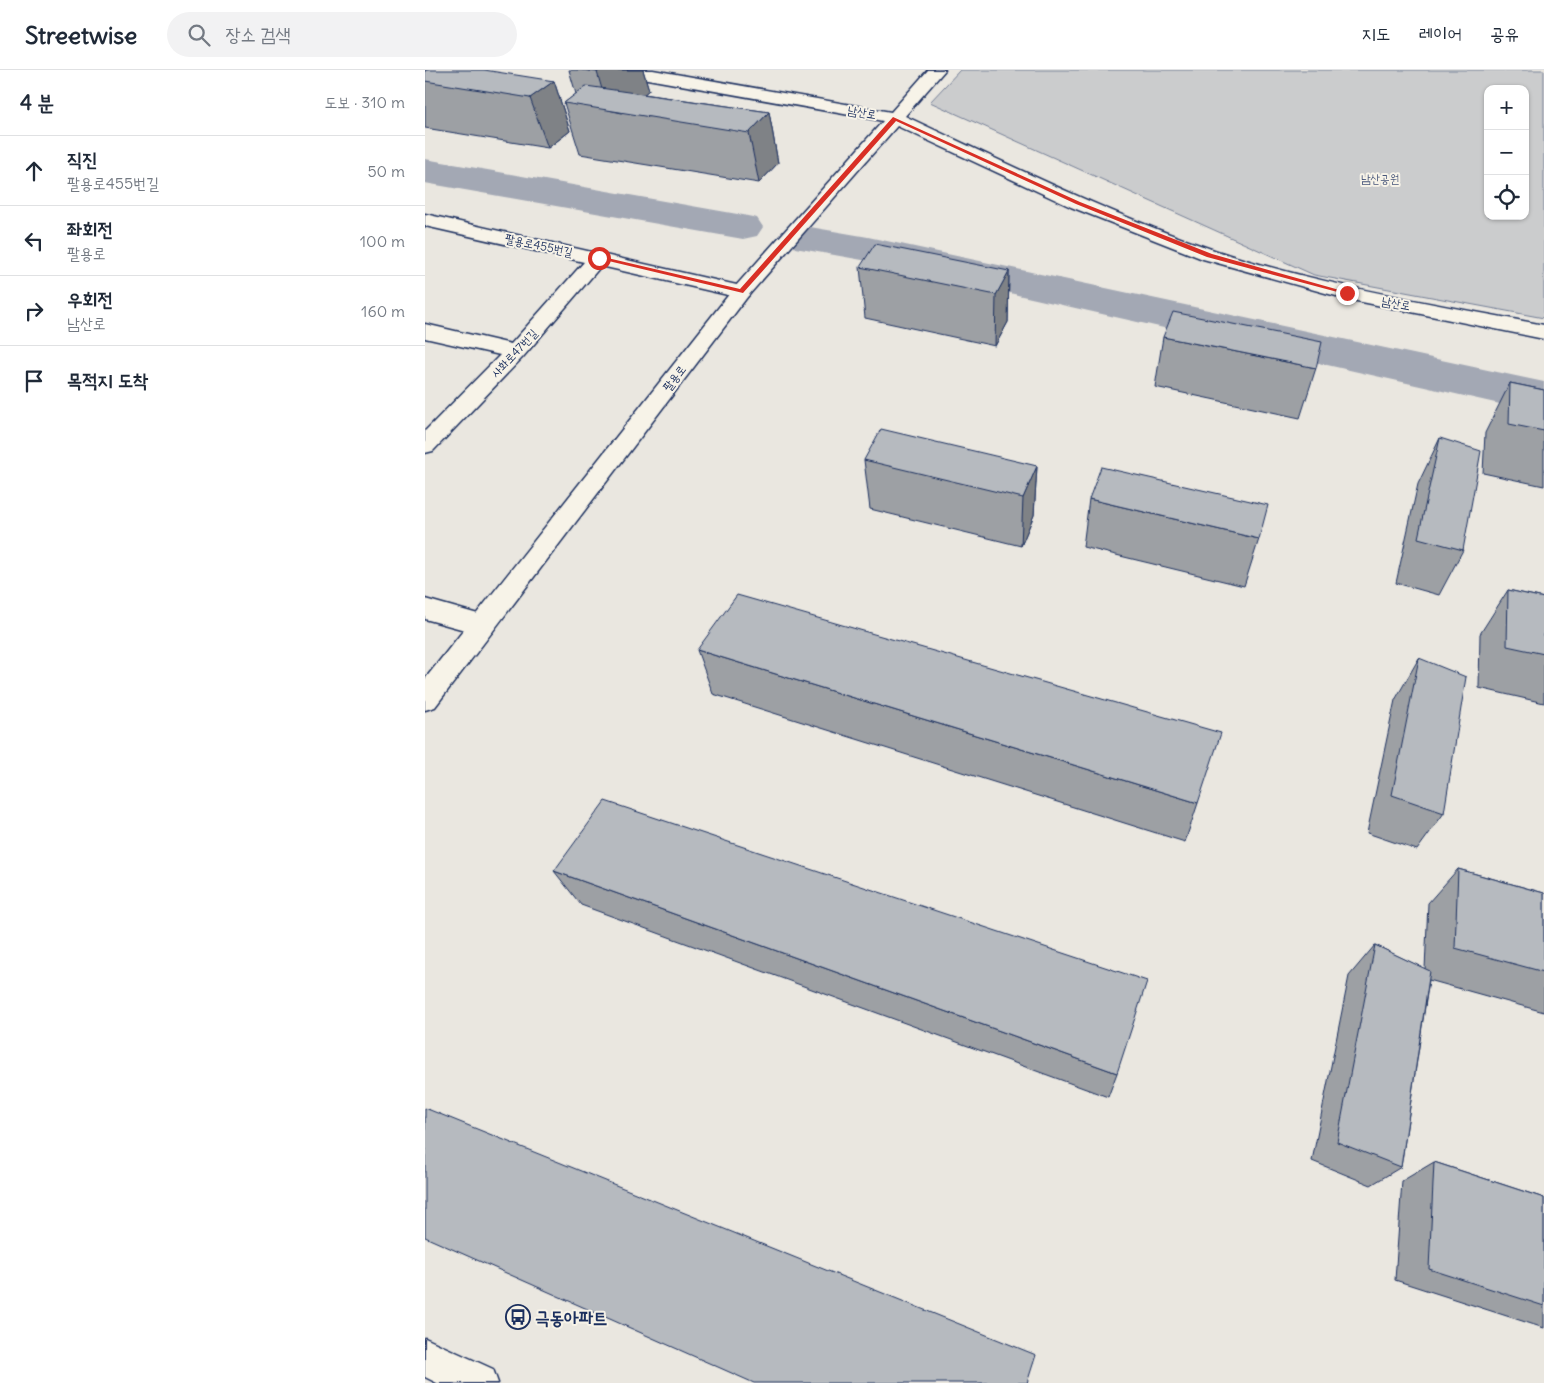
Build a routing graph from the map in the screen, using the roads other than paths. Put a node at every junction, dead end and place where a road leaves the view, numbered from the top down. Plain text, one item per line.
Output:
1 (625, 70) edge
2 (937, 70) edge
3 (895, 118) junction
4 (425, 220) edge
5 (599, 258) junction
6 (741, 292) junction
7 (425, 331) edge
8 (1544, 332) edge
9 (516, 352) junction
10 (425, 446) edge
11 (425, 609) edge
12 (483, 625) junction
13 (425, 700) edge
14 (425, 1357) edge
15 (479, 1383) edge

1 - 3 main road, 남산로
2 - 3 main road, 팔용로
3 - 6 main road, 팔용로
3 - 8 main road, 남산로
4 - 5 main road, 팔용로455번길
5 - 6 main road, 팔용로455번길
5 - 9 main road, 사화로47번길
6 - 12 main road, 팔용로
7 - 9 main road
9 - 10 main road, 사화로47번길
11 - 12 main road
12 - 13 main road, 팔용로
14 - 15 main road

